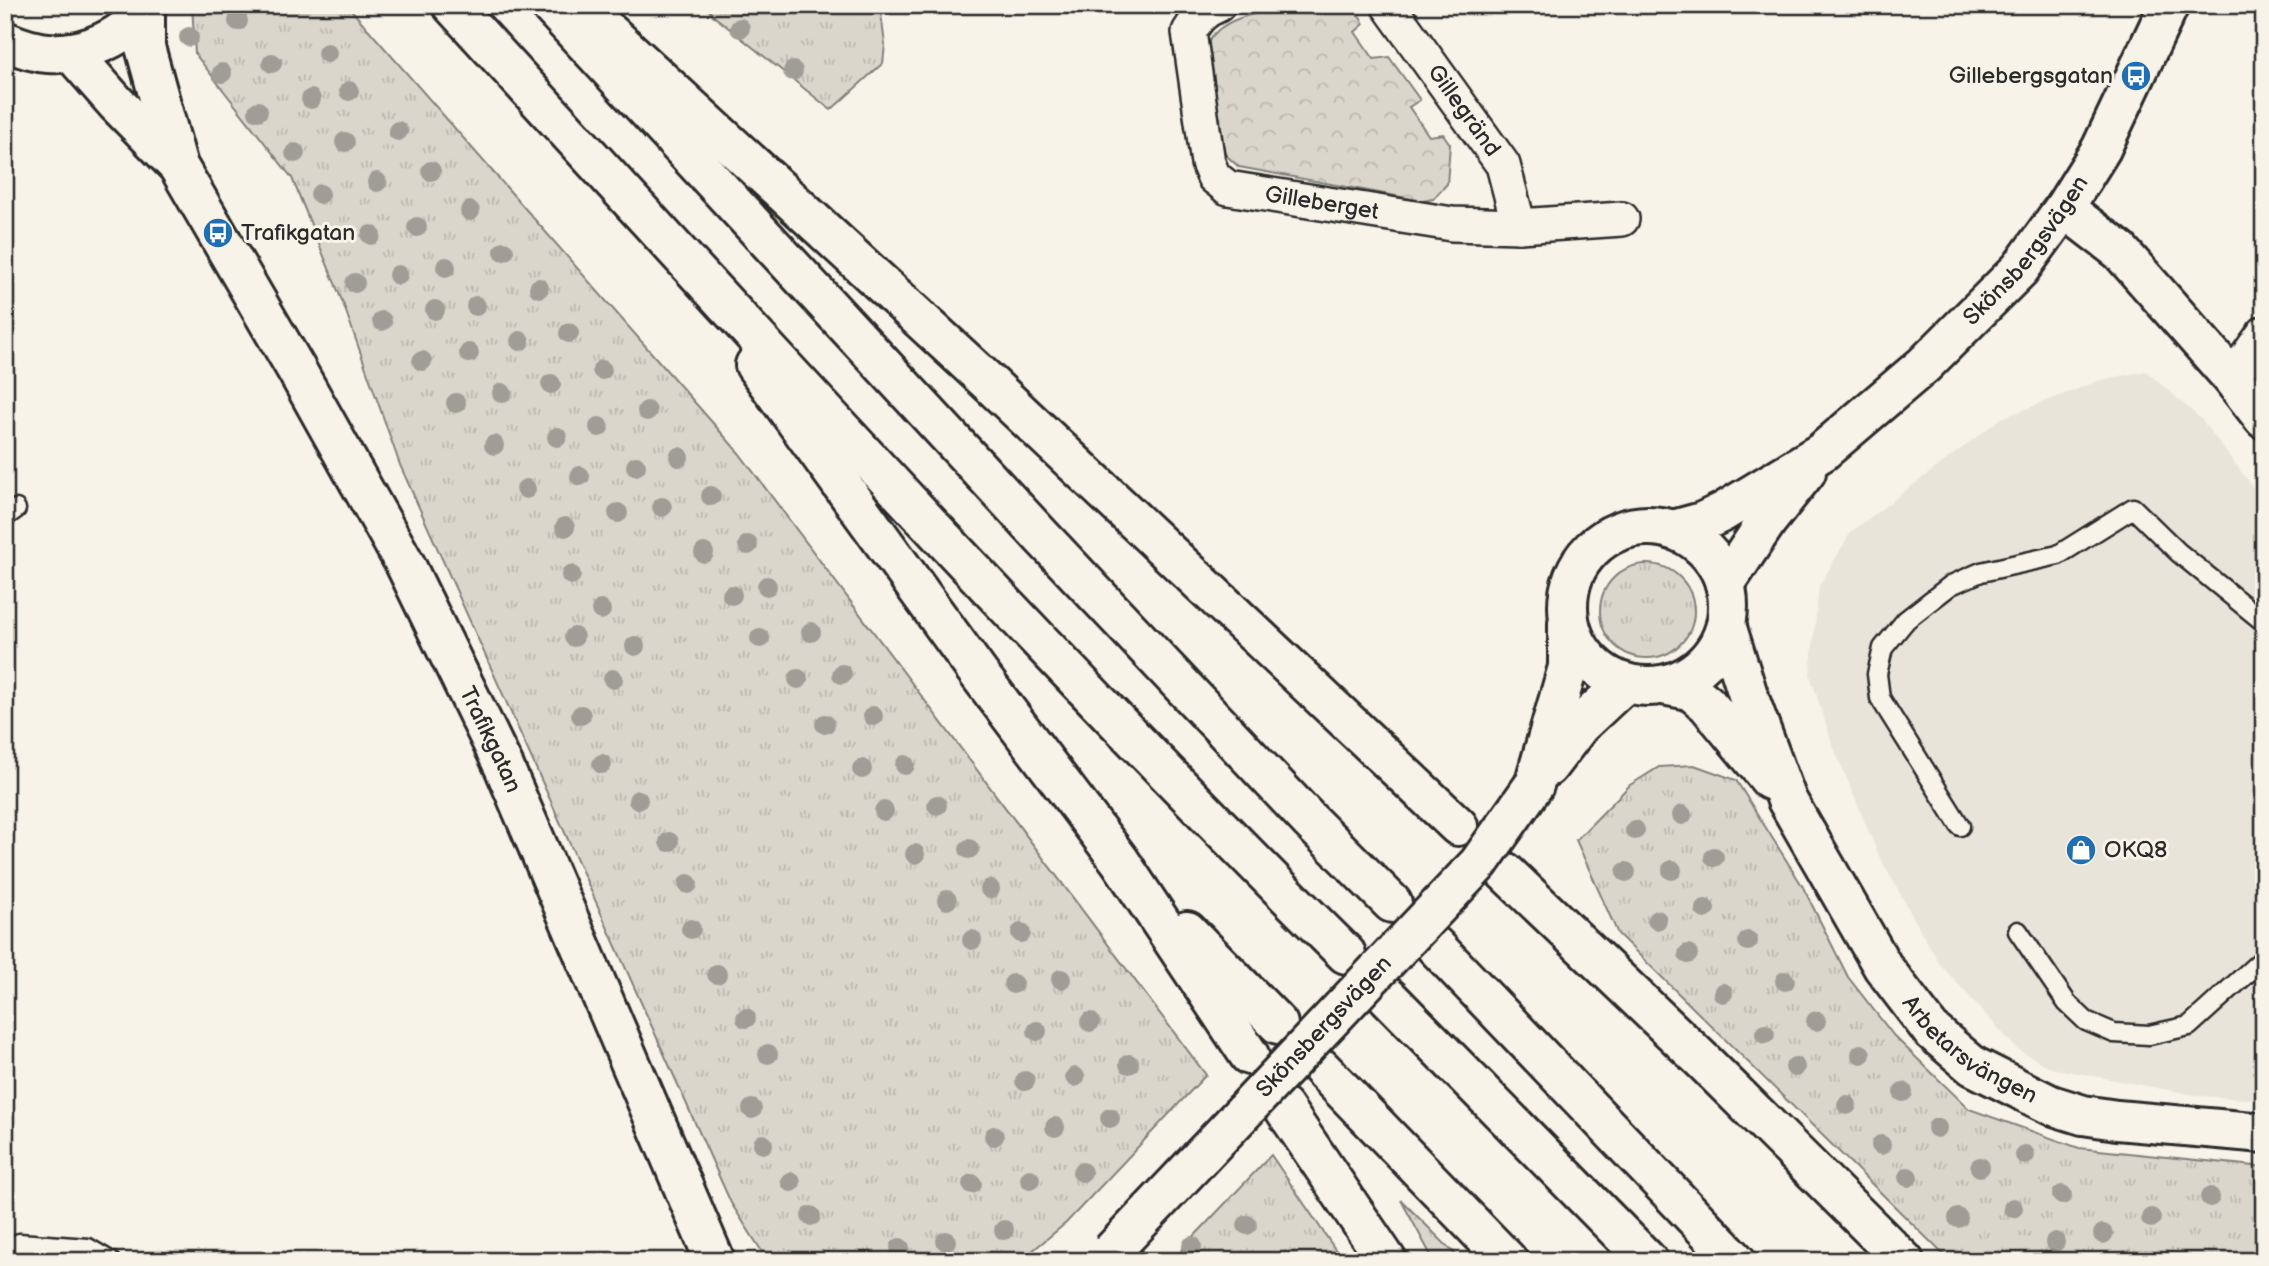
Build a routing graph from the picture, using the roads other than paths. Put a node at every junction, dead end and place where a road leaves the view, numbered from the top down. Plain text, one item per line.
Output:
1 (452, 5) edge
2 (550, 5) edge
3 (579, 5) edge
4 (1218, 5) edge
5 (1388, 5) edge
6 (2169, 5) edge
7 (146, 8) edge
8 (5, 41) edge
9 (71, 52) junction
10 (178, 166) junction
11 (2064, 208) junction
12 (1622, 219) dead end
13 (1519, 226) junction
14 (657, 230) junction
15 (2264, 333) edge
16 (2232, 378) junction
17 (2264, 419) edge
18 (1822, 452) junction
19 (1673, 530) junction
20 (1725, 584) junction
21 (1568, 617) junction
22 (2264, 621) edge
23 (1726, 625) junction
24 (1625, 683) junction
25 (1663, 685) junction
26 (1534, 785) junction
27 (1787, 800) junction
28 (1458, 826) dead end
29 (1960, 826) dead end
30 (1120, 861) junction
31 (1506, 872) dead end
32 (1392, 903) dead end
33 (2018, 931) dead end
34 (1435, 946) dead end
35 (1346, 954) dead end
36 (2264, 958) edge
37 (1388, 997) dead end
38 (1278, 1024) dead end
39 (1249, 1055) dead end
40 (1321, 1068) dead end
41 (1283, 1107) dead end
42 (2264, 1133) edge
43 (19, 1243) dead end
44 (1108, 1257) edge
45 (110, 1261) edge
46 (715, 1261) edge
47 (1387, 1261) edge
48 (1508, 1261) edge
49 (1648, 1261) edge
50 (1736, 1261) edge
51 (1904, 1261) edge

1 - 14 main road
2 - 32 main road
3 - 28 main road
4 - 13 street, Gilleberget
5 - 13 street, Gillegränd
6 - 11 main road, Skönsbergsvägen
7 - 9 main road
7 - 10 main road, Trafikgatan
8 - 9 main road
9 - 10 main road, Trafikgatan
10 - 46 main road, Trafikgatan
11 - 16 main road
11 - 18 main road, Skönsbergsvägen
12 - 13 street, Gilleberget
14 - 30 main road
14 - 35 main road
15 - 16 street
16 - 17 main road
18 - 19 main road, Skönsbergsvägen
18 - 20 main road, Skönsbergsvägen
19 - 20 main road
19 - 21 main road
20 - 23 main road
21 - 24 main road
21 - 26 main road, Skönsbergsvägen
22 - 29 lane
23 - 25 main road
23 - 27 main road, Arbetarsvängen
24 - 25 main road
24 - 26 main road, Skönsbergsvägen
25 - 27 main road, Arbetarsvängen
26 - 44 main road, Skönsbergsvägen, bridge
27 - 42 main road, Arbetarsvängen
30 - 38 main road
30 - 39 main road
31 - 51 main road
33 - 36 lane
34 - 50 main road
37 - 49 main road
40 - 48 main road
41 - 47 main road
43 - 45 lane

